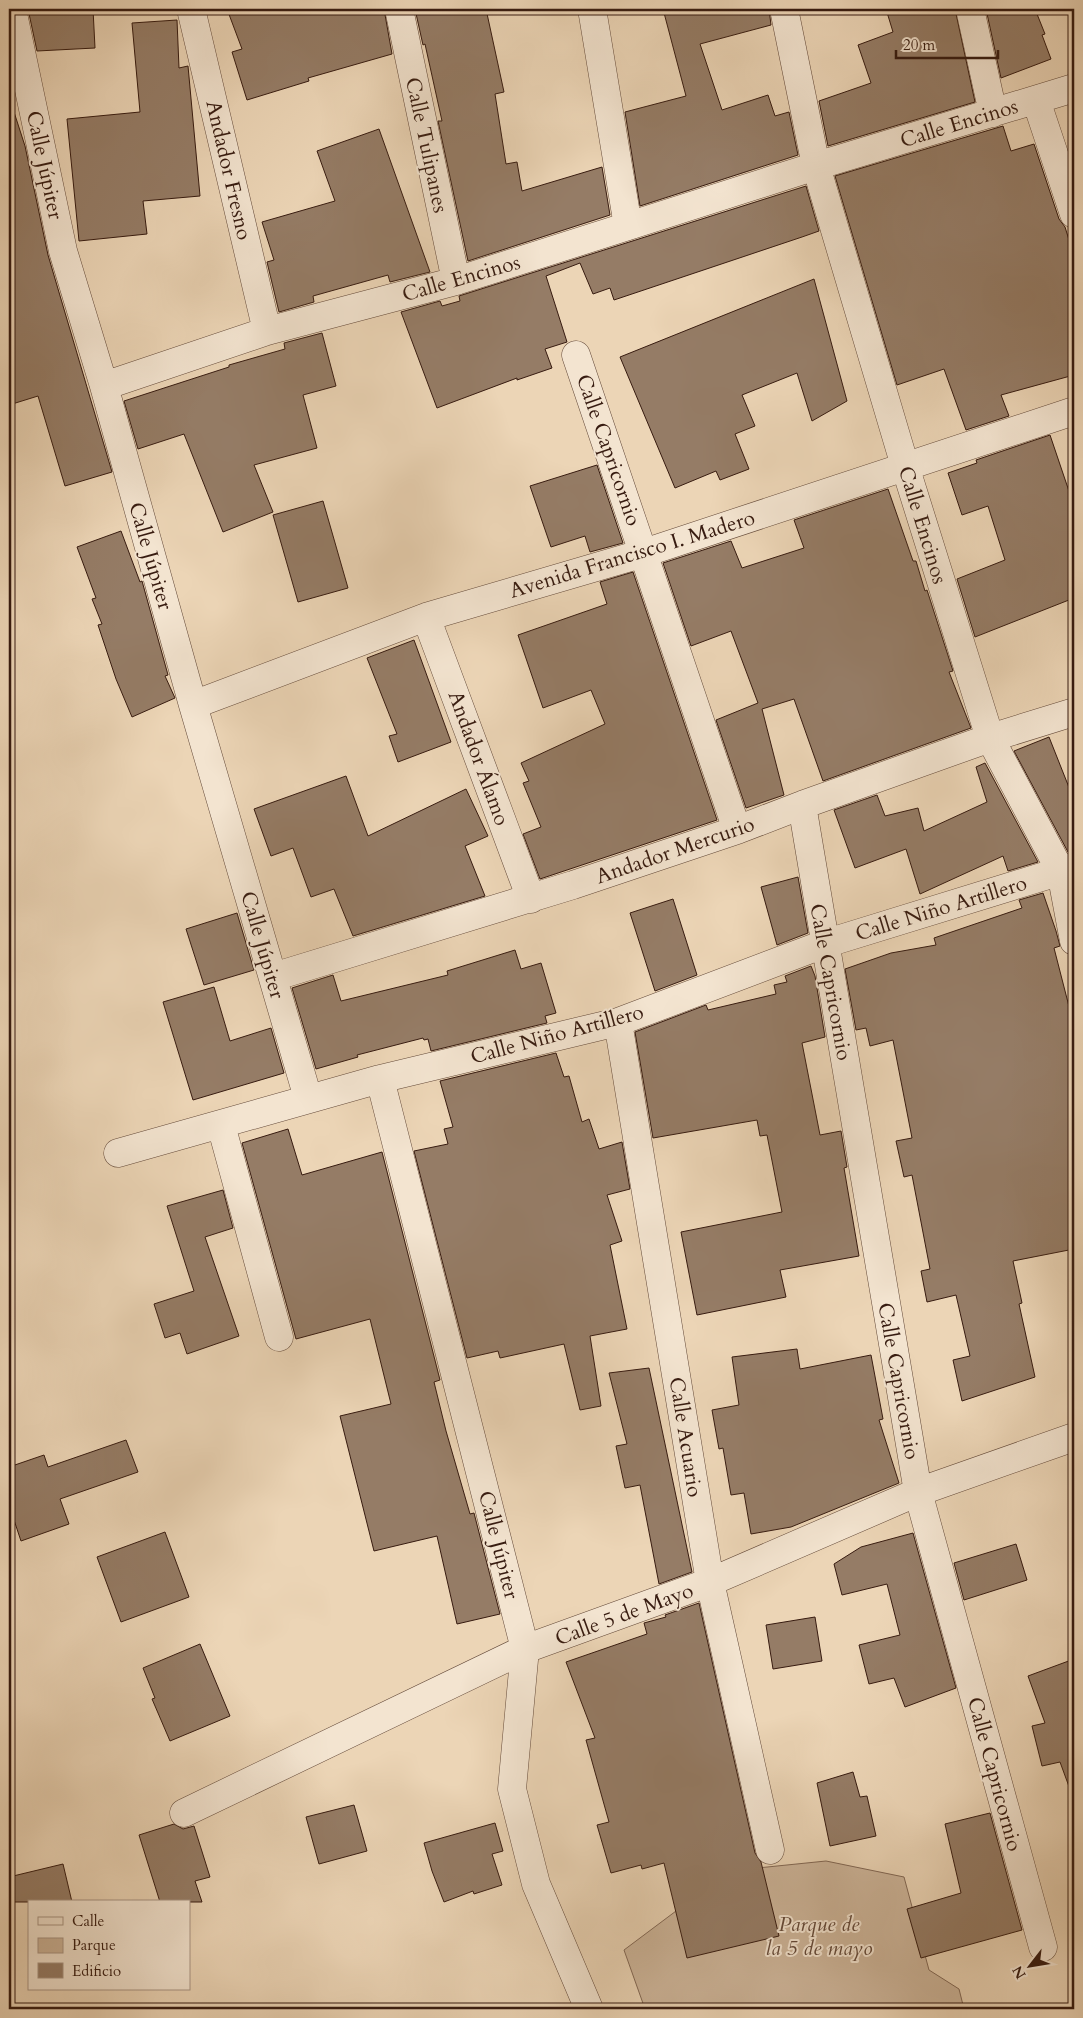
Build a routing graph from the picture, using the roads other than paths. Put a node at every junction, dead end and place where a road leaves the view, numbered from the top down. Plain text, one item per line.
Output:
1 (12, 9) edge
2 (191, 9) edge
3 (398, 9) edge
4 (592, 9) edge
5 (784, 9) edge
6 (970, 9) edge
7 (1074, 88) edge
8 (1036, 100) junction
9 (993, 113) junction
10 (816, 166) junction
11 (1074, 214) edge
12 (628, 226) junction
13 (456, 282) junction
14 (267, 331) junction
15 (576, 355) dead end
16 (104, 386) junction
17 (1074, 411) edge
18 (905, 466) junction
19 (644, 553) junction
20 (426, 617) junction
21 (193, 705) junction
22 (1074, 712) edge
23 (990, 738) junction
24 (802, 805) junction
25 (737, 830) junction
26 (1067, 869) edge
27 (531, 899) junction
28 (1074, 941) edge
29 (824, 944) junction
30 (273, 977) junction
31 (618, 1022) junction
32 (380, 1079) junction
33 (308, 1098) junction
34 (222, 1125) junction
35 (118, 1153) dead end
36 (279, 1337) dead end
37 (1074, 1437) edge
38 (918, 1492) junction
39 (710, 1582) junction
40 (525, 1649) junction
41 (184, 1813) dead end
42 (770, 1850) dead end
43 (1043, 1947) dead end
44 (589, 2009) edge

1 - 16 street, Calle Júpiter
2 - 14 street, Andador Fresno
3 - 13 street, Calle Tulipanes
4 - 12 street
5 - 10 street, Calle Encinos
6 - 9 street
7 - 8 street, Calle Encinos
8 - 9 street, Calle Encinos
8 - 11 street
9 - 10 street, Calle Encinos
10 - 12 street, Calle Encinos
10 - 18 street, Calle Encinos
12 - 13 street, Calle Encinos
13 - 14 street, Calle Encinos
14 - 16 street, Calle Encinos
15 - 19 street, Calle Capricornio
16 - 21 street, Calle Júpiter
17 - 18 street, Avenida Francisco I. Madero
18 - 19 street, Avenida Francisco I. Madero
18 - 23 street, Calle Encinos
19 - 20 street, Avenida Francisco I. Madero
19 - 25 street, Calle Capricornio
20 - 21 street, Avenida Francisco I. Madero
20 - 27 street, Andador Álamo
21 - 30 street, Calle Júpiter
22 - 23 street, Andador Mercurio
23 - 24 street, Andador Mercurio
23 - 26 street, Calle Encinos
24 - 25 street, Andador Mercurio
24 - 29 street, Calle Capricornio
25 - 27 street, Andador Mercurio
26 - 28 street, Calle Encinos
26 - 29 street, Calle Niño Artillero
27 - 30 street, Andador Mercurio
29 - 31 street, Calle Niño Artillero
29 - 38 street, Calle Capricornio
30 - 33 street, Calle Júpiter
31 - 32 street, Calle Niño Artillero
31 - 39 street, Calle Acuario
32 - 33 street, Calle Niño Artillero
32 - 40 street, Calle Júpiter
33 - 34 street, Calle Niño Artillero
34 - 35 street, Calle Niño Artillero
34 - 36 street
37 - 38 street, Calle 5 de Mayo
38 - 39 street, Calle 5 de Mayo
38 - 43 street, Calle Capricornio
39 - 40 street, Calle 5 de Mayo
39 - 42 street, Calle Acuario
40 - 41 street, Calle 5 de Mayo
40 - 44 street, Calle Júpiter

